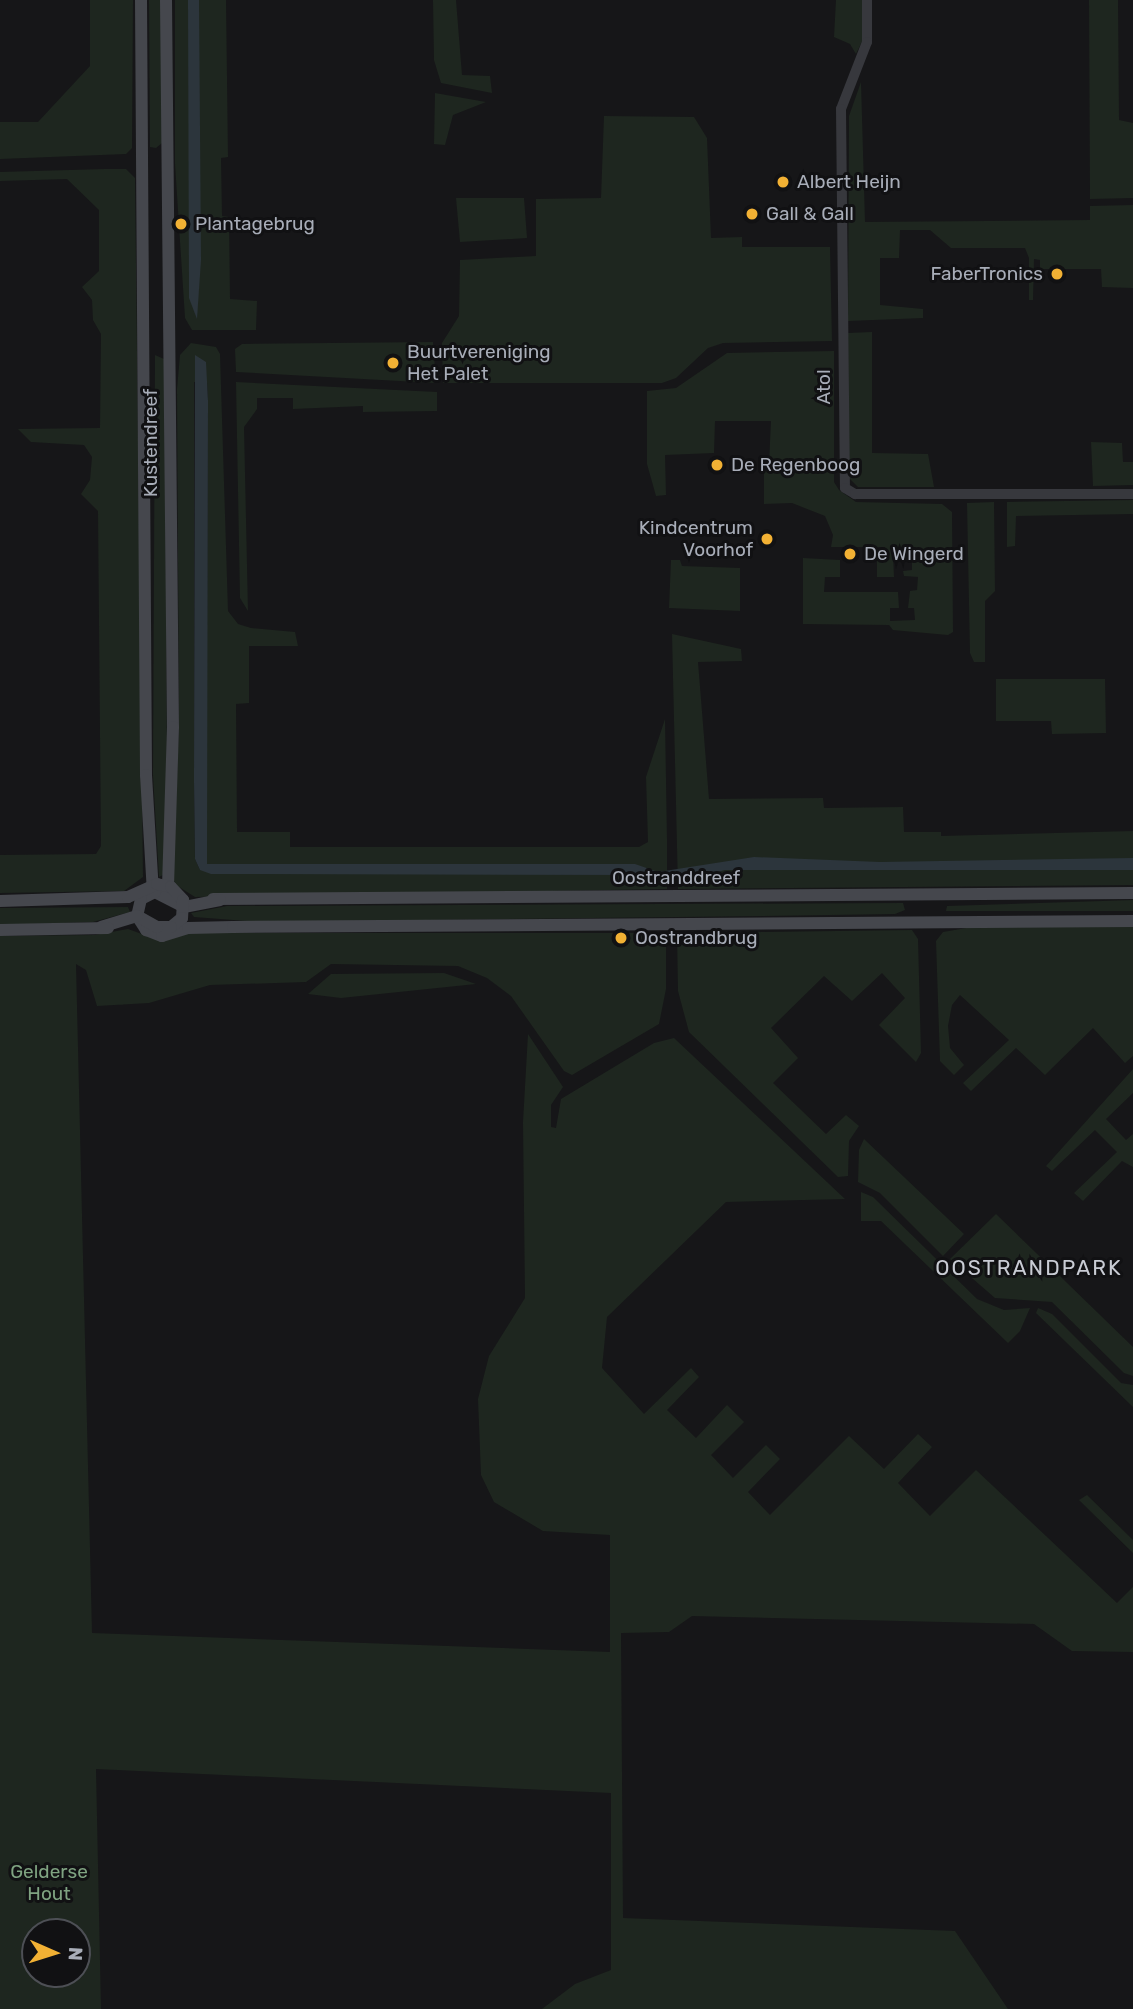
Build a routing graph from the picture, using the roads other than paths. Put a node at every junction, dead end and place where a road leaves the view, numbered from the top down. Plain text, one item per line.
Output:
1 (141, 0) edge
2 (166, 0) edge
3 (867, 0) edge
4 (1133, 494) edge
5 (168, 886) junction
6 (151, 888) junction
7 (1133, 893) edge
8 (135, 899) junction
9 (0, 901) edge
10 (183, 904) junction
11 (139, 919) junction
12 (1133, 920) edge
13 (182, 925) junction
14 (0, 930) edge

1 - 6 main road, Kustendreef
2 - 5 main road, Kustendreef
3 - 4 street, Atol
5 - 6 main road
5 - 10 main road
6 - 8 main road
6 - 10 main road
7 - 10 main road, Oostranddreef
8 - 9 main road
8 - 11 main road
10 - 13 main road
11 - 13 main road
11 - 14 main road
12 - 13 main road

